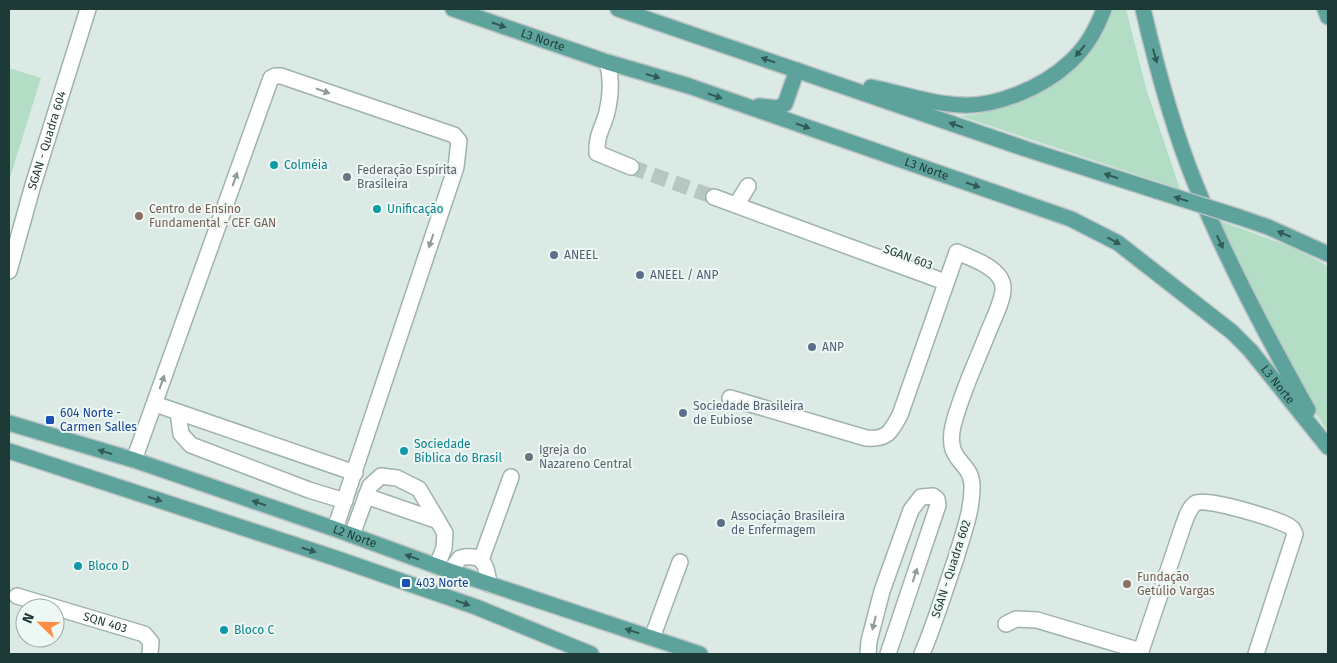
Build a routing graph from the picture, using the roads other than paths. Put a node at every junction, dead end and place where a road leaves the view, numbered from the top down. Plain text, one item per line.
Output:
1 (88, 9) edge
2 (453, 9) edge
3 (618, 9) edge
4 (1104, 9) edge
5 (1143, 9) edge
6 (1326, 9) edge
7 (1328, 17) edge
8 (607, 62) junction
9 (797, 70) junction
10 (831, 82) junction
11 (740, 105) junction
12 (631, 167) tunnel mouth
13 (714, 197) tunnel mouth
14 (1328, 254) edge
15 (9, 272) edge
16 (947, 277) junction
17 (730, 398) dead end
18 (155, 404) junction
19 (178, 412) junction
20 (9, 423) edge
21 (1328, 448) edge
22 (9, 451) edge
23 (134, 460) junction
24 (355, 473) junction
25 (511, 477) dead end
26 (366, 496) junction
27 (344, 501) junction
28 (438, 521) junction
29 (335, 529) junction
30 (352, 535) junction
31 (481, 560) junction
32 (680, 562) dead end
33 (444, 569) junction
34 (489, 584) junction
35 (16, 596) dead end
36 (880, 598) junction
37 (904, 606) junction
38 (1006, 624) dead end
39 (652, 638) junction
40 (676, 651) edge
41 (1140, 652) edge
42 (150, 654) edge
43 (591, 654) edge
44 (700, 654) edge
45 (868, 654) edge
46 (888, 654) edge
47 (922, 654) edge
48 (1256, 654) edge

1 - 15 street, SGAN - Quadra 604
2 -> 8 main road, L3 Norte
9 -> 3 main road
4 -> 10 main road
5 -> 21 main road, L3 Norte
6 - 7 main road
8 -> 11 main road, L3 Norte
8 - 12 street
9 - 10 main road
9 - 11 main road
14 -> 10 main road, bridge
11 -> 21 main road, L3 Norte
13 - 16 street, SGAN 603
16 - 17 street
16 - 47 street, SGAN - Quadra 602
18 - 19 street
18 - 23 street
18 -> 24 street
19 - 24 street
19 - 27 street
23 -> 20 main road, L2 Norte
22 -> 43 main road
29 -> 23 main road, L2 Norte
24 - 27 street
25 - 31 street
26 - 28 street
26 - 28 street
26 - 30 street
27 - 29 street
28 - 33 street
29 - 30 main road, L2 Norte
33 -> 30 main road, L2 Norte
31 - 33 street
31 - 34 street
32 - 39 street
33 - 34 main road, L2 Norte
39 -> 34 main road, L2 Norte
35 - 42 street, SQN 403
36 - 37 street
37 -> 36 street
36 -> 45 street
37 - 46 street
38 - 41 street
39 - 40 main road, L2 Norte
40 - 44 main road, L2 Norte
41 - 48 street

